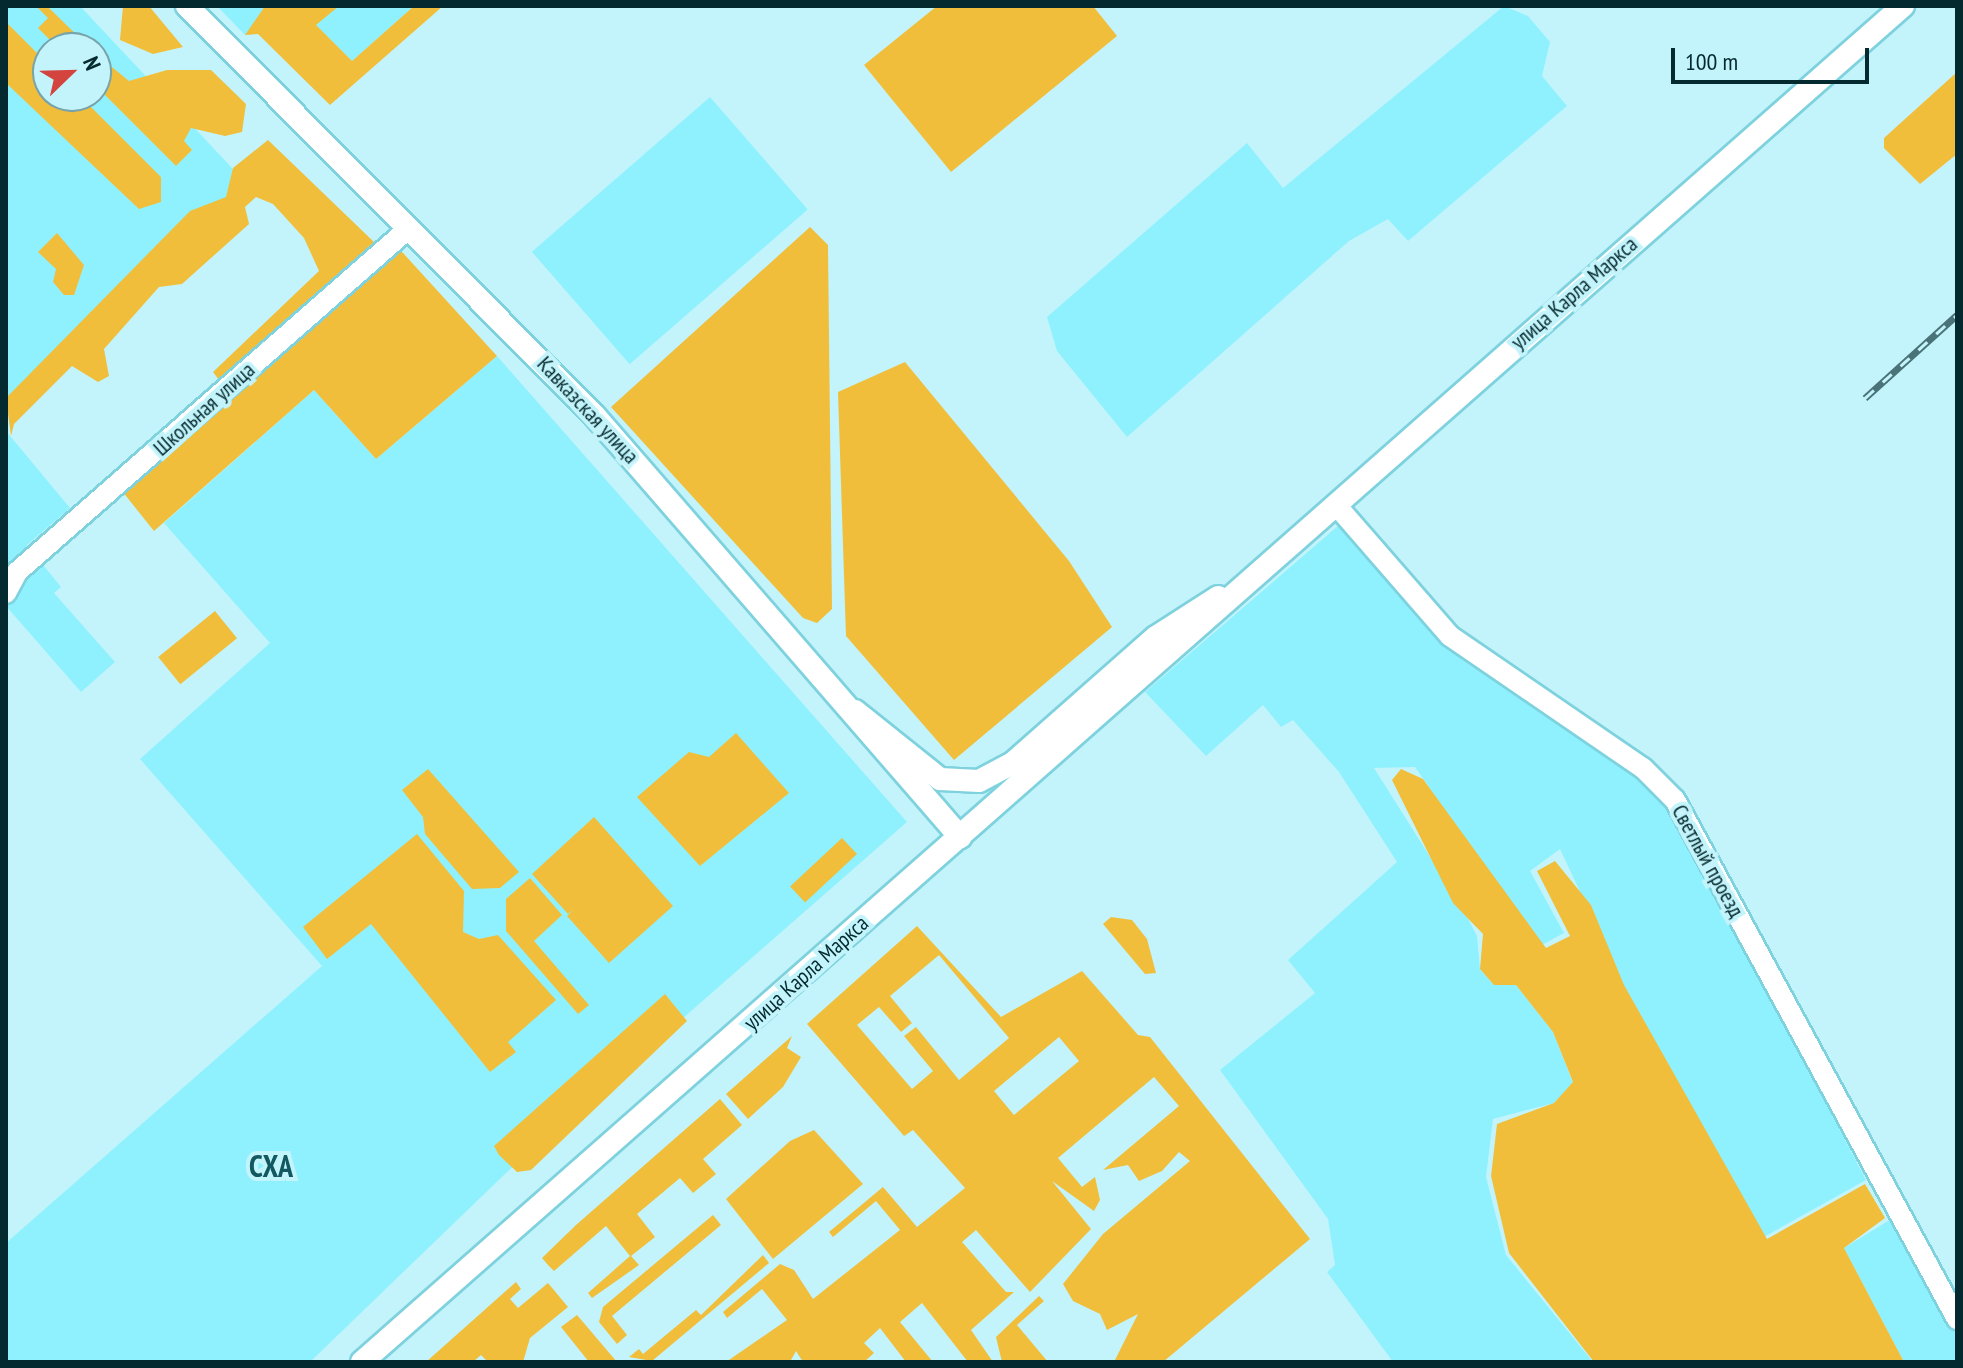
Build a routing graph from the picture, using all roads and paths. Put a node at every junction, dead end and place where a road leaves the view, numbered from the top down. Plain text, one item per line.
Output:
1 (187, 6) edge
2 (1903, 6) edge
3 (408, 229) junction
4 (1337, 506) junction
5 (1248, 583) junction
6 (6, 593) edge
7 (855, 711) junction
8 (960, 837) junction
9 (1957, 1319) edge
10 (362, 1362) edge

1 - 3 main road, Кавказская улица
2 - 4 main road, улица Карла Маркса
3 - 6 street, Школьная улица
3 - 7 main road, Кавказская улица
4 - 5 main road, улица Карла Маркса
4 - 9 street, Светлый проезд
5 - 7 main road, улица Карла Маркса
5 - 8 main road, улица Карла Маркса
7 - 8 main road, Кавказская улица
8 - 10 main road, улица Карла Маркса

